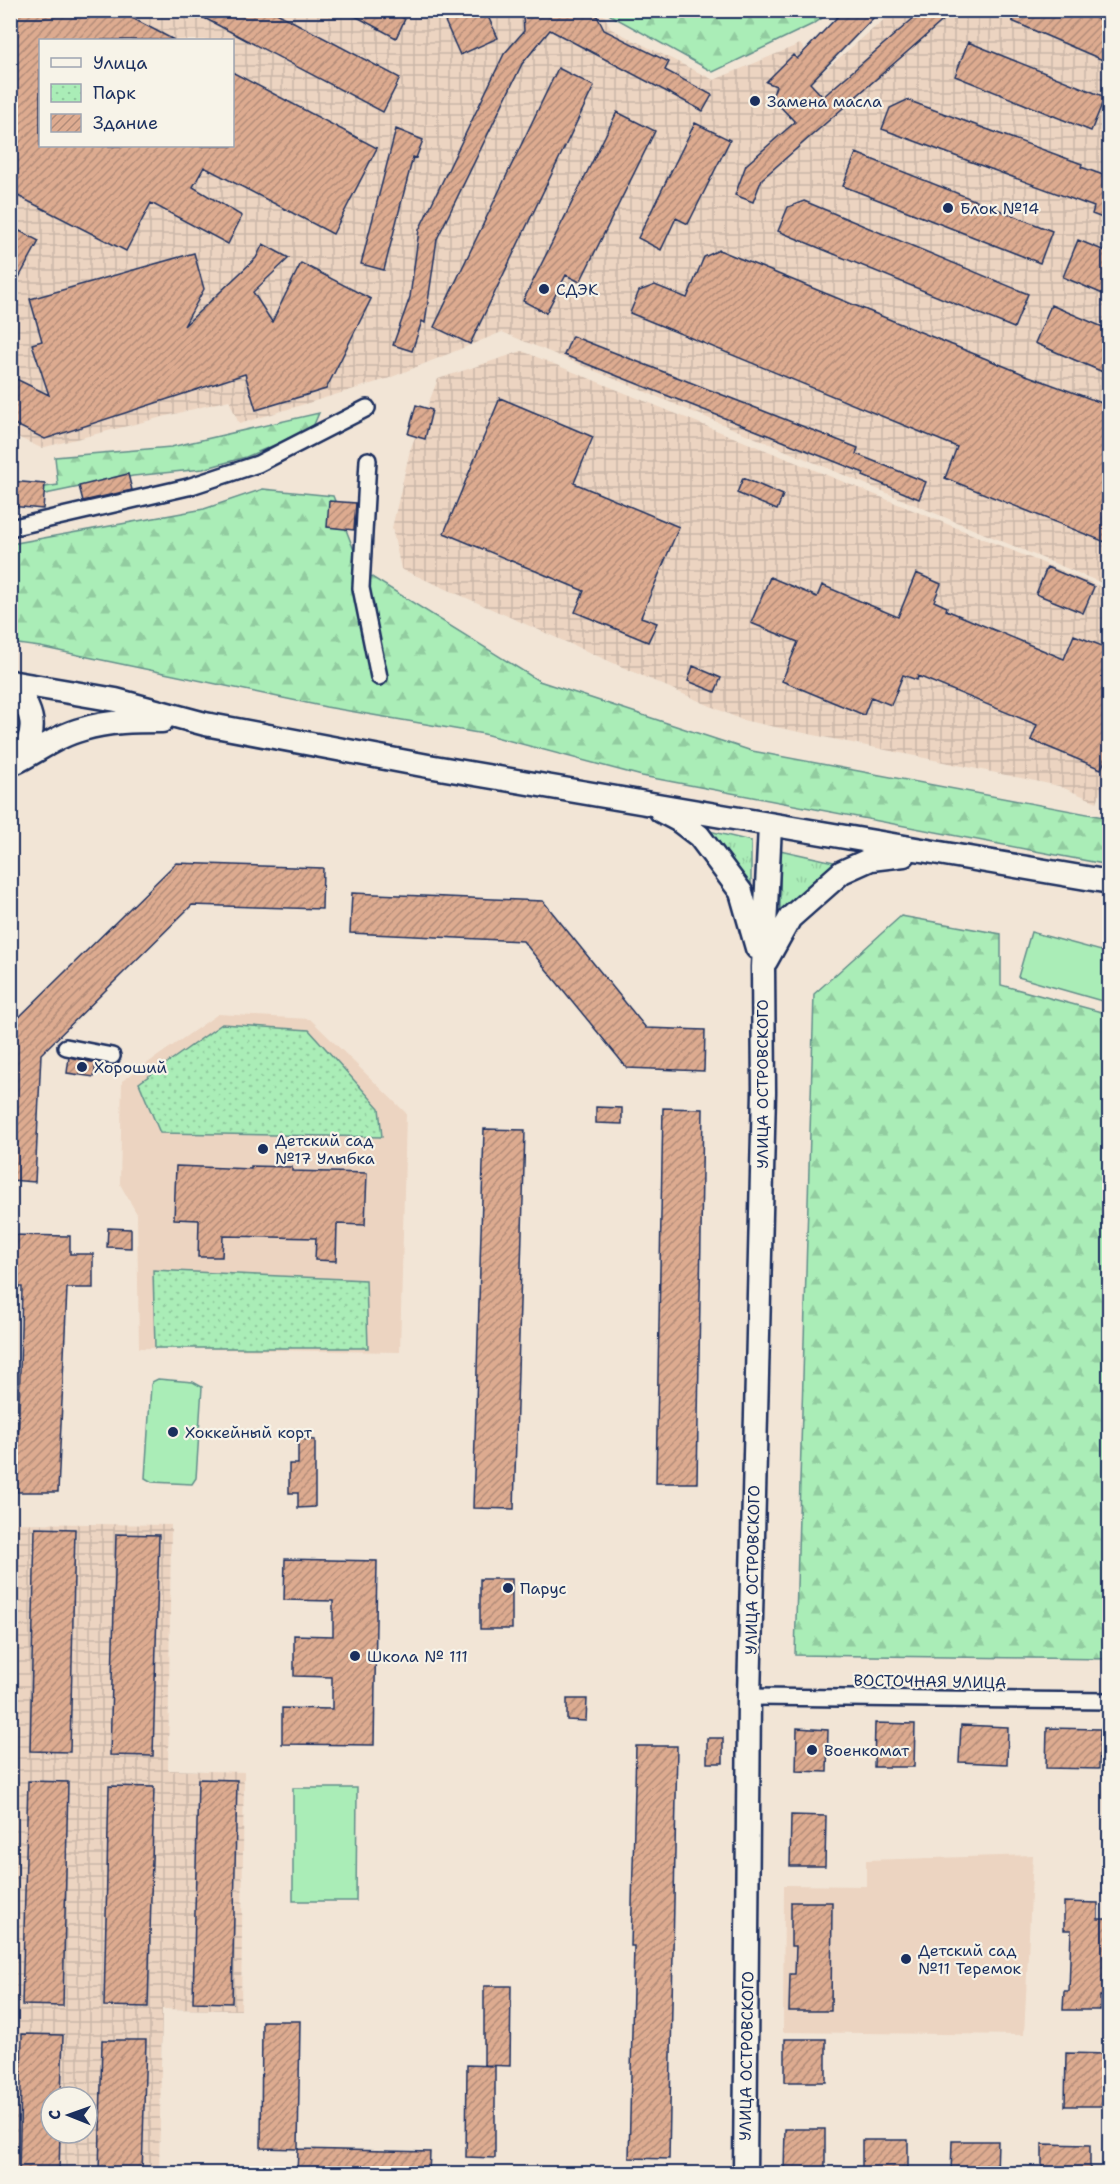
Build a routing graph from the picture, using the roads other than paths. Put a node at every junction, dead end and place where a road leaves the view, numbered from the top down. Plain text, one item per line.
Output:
1 (367, 408) dead end
2 (368, 460) dead end
3 (10, 528) edge
4 (379, 677) dead end
5 (11, 682) edge
6 (205, 724) junction
7 (13, 765) edge
8 (645, 804) junction
9 (770, 826) junction
10 (924, 852) junction
11 (1110, 882) edge
12 (763, 967) junction
13 (66, 1047) dead end
14 (112, 1056) dead end
15 (749, 1697) junction
16 (1110, 1701) edge
17 (745, 2174) edge

1 - 3 street
2 - 4 street
5 - 6 street
5 - 7 street
6 - 7 street
6 - 8 street
8 - 9 street
8 - 12 street
9 - 10 street
9 - 12 street
10 - 11 street
10 - 12 street
12 - 15 street, УЛИЦА ОСТРОВСКОГО
13 - 14 street
15 - 16 street, ВОСТОЧНАЯ УЛИЦА
15 - 17 street, УЛИЦА ОСТРОВСКОГО

